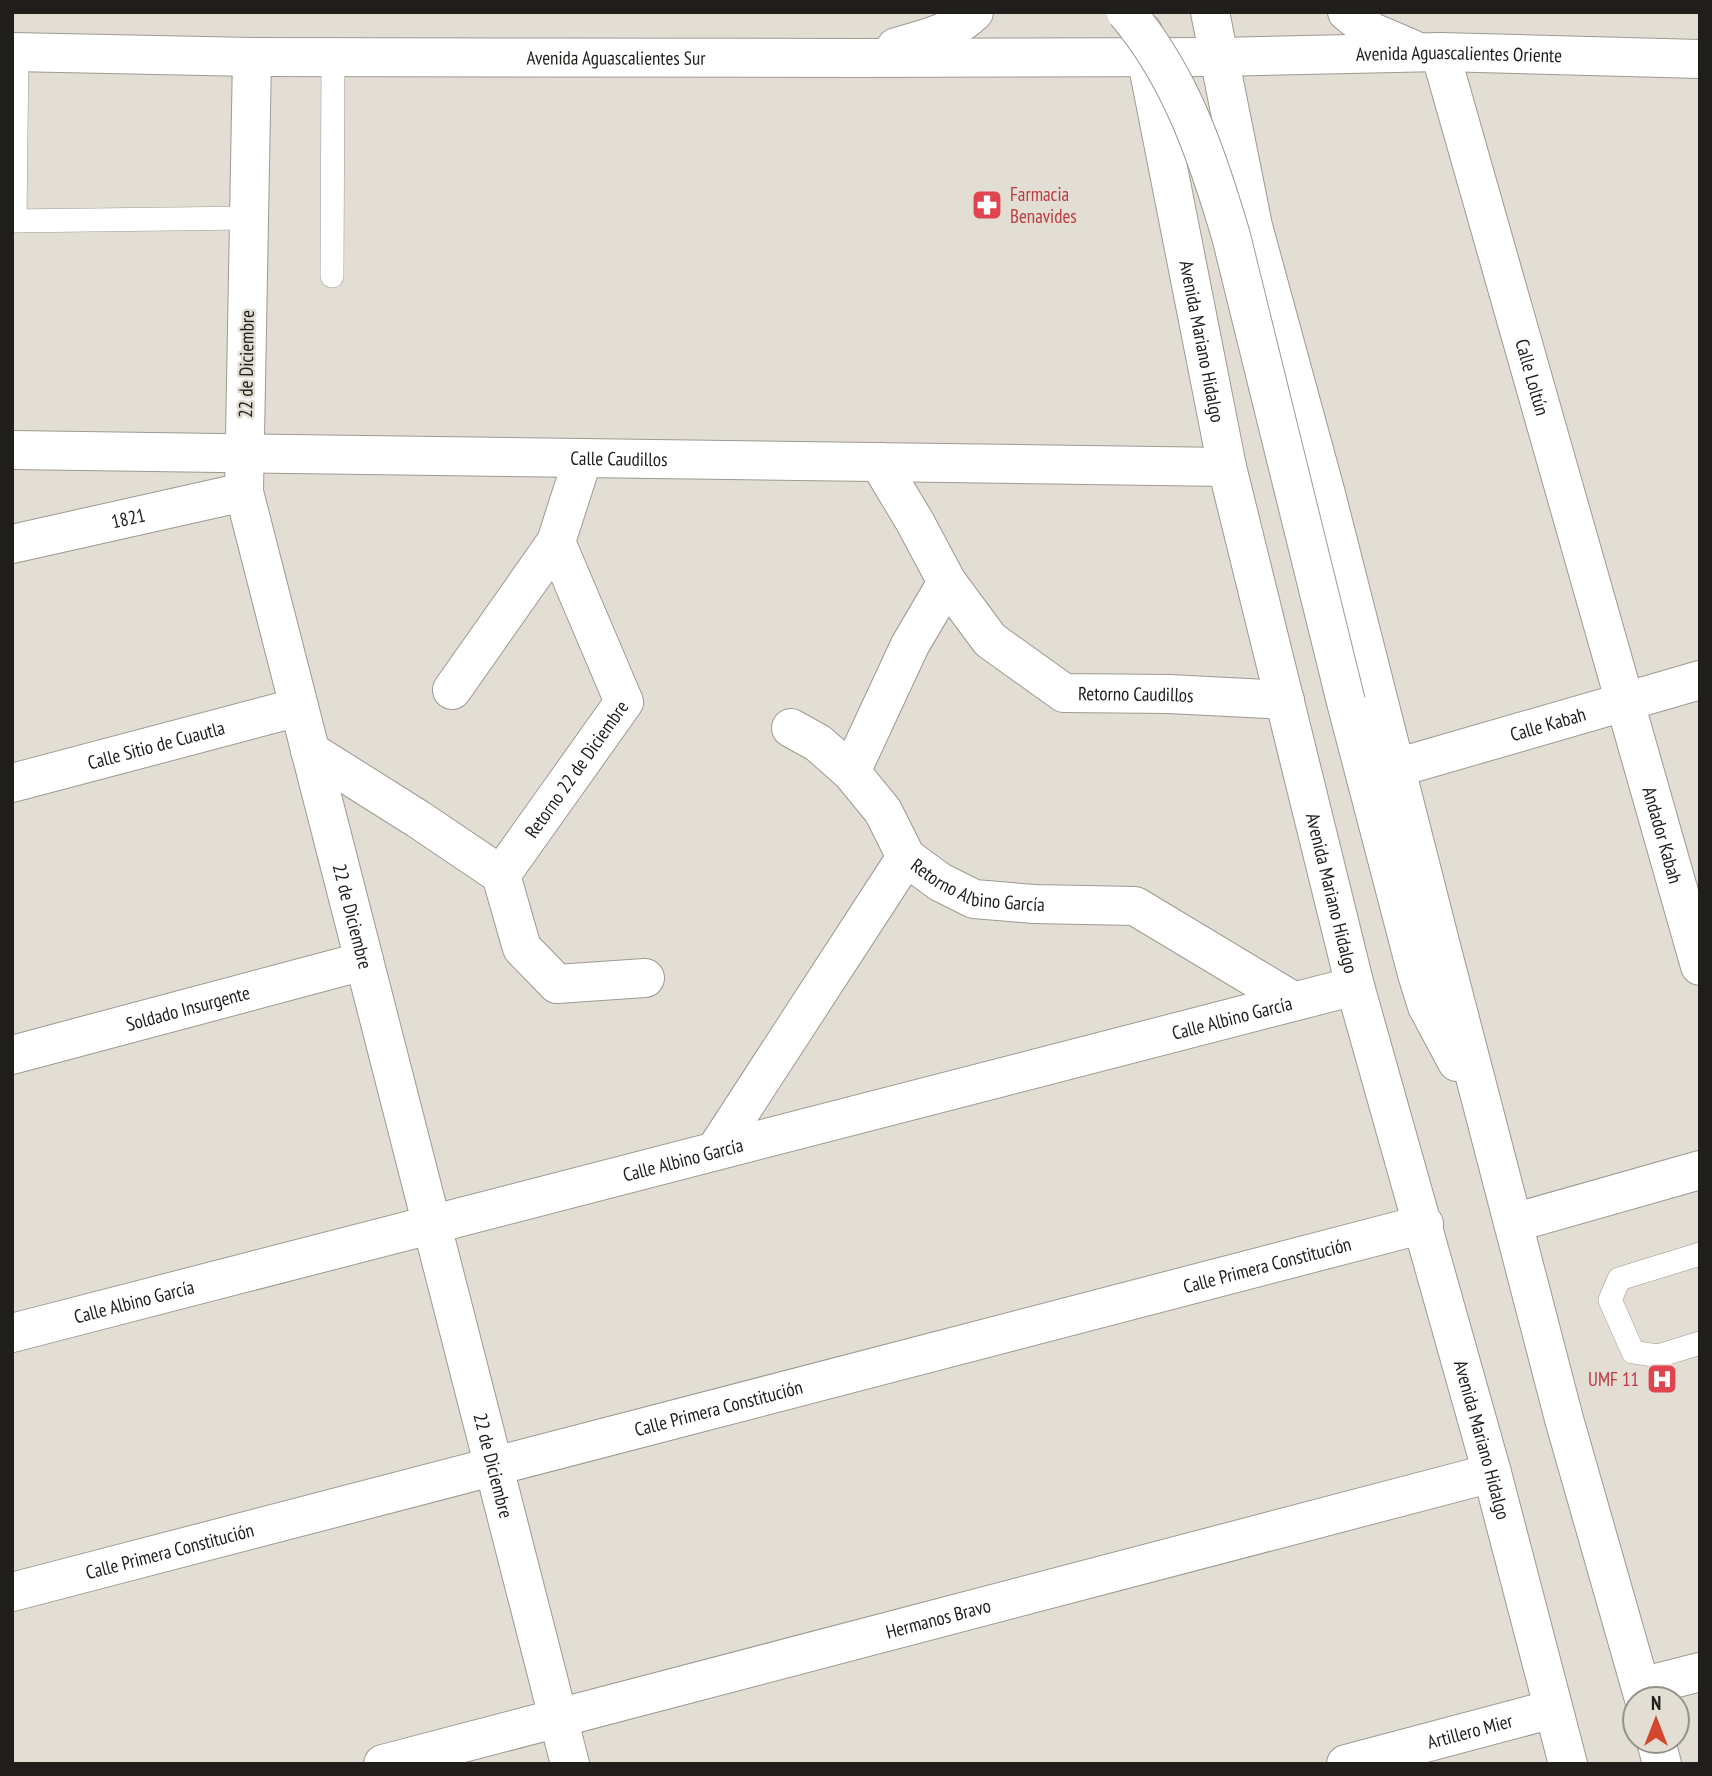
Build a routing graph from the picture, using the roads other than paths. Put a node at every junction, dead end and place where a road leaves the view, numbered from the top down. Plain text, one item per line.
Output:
1 (974, 12) edge
2 (1126, 12) edge
3 (1141, 12) edge
4 (1210, 12) edge
5 (1347, 12) edge
6 (15, 52) edge
7 (1429, 52) junction
8 (1146, 56) junction
9 (252, 57) junction
10 (333, 57) junction
11 (1219, 57) junction
12 (857, 58) junction
13 (1700, 58) edge
14 (249, 218) junction
15 (14, 221) edge
16 (332, 276) dead end
17 (12, 450) edge
18 (244, 453) junction
19 (583, 458) junction
20 (879, 462) junction
21 (1227, 467) junction
22 (244, 492) junction
23 (556, 542) junction
24 (12, 544) edge
25 (947, 582) junction
26 (1700, 680) edge
27 (452, 690) dead end
28 (1284, 700) junction
29 (1625, 702) junction
30 (299, 707) junction
31 (791, 728) dead end
32 (310, 751) junction
33 (1396, 768) junction
34 (850, 772) junction
35 (12, 783) edge
36 (906, 858) junction
37 (501, 875) junction
38 (365, 961) junction
39 (1700, 966) edge
40 (645, 978) dead end
41 (1355, 986) junction
42 (1293, 1001) junction
43 (12, 1055) edge
44 (1480, 1095) junction
45 (715, 1151) junction
46 (1700, 1170) edge
47 (1513, 1223) junction
48 (432, 1224) junction
49 (1423, 1224) junction
50 (1700, 1254) edge
51 (12, 1333) edge
52 (1700, 1343) edge
53 (494, 1466) junction
54 (1492, 1473) junction
55 (12, 1592) edge
56 (1700, 1672) edge
57 (1641, 1685) edge
58 (1665, 1685) edge
59 (1553, 1709) junction
60 (558, 1718) junction
61 (383, 1764) edge
62 (570, 1764) edge
63 (1346, 1764) edge
64 (1568, 1764) edge

1 - 12 street
2 - 44 street, bridge
3 - 8 street, Avenida Mariano Hidalgo
4 - 11 street
5 - 7 street
6 - 9 street, Avenida Aguascalientes Sur
6 - 15 lane
7 - 11 street, Avenida Aguascalientes Oriente
7 - 13 street, Avenida Aguascalientes Oriente
7 - 29 street, Calle Loltún
8 - 11 street, Avenida Aguascalientes Sur
8 - 12 street, Avenida Aguascalientes Sur
8 - 21 street, Avenida Mariano Hidalgo
9 - 10 street, Avenida Aguascalientes Sur
9 - 14 street, 22 de Diciembre
10 - 12 street, Avenida Aguascalientes Sur
10 - 16 lane
11 - 33 street
14 - 15 lane
14 - 18 street, 22 de Diciembre
17 - 18 street, Calle Caudillos
18 - 19 street, Calle Caudillos
18 - 22 street, 22 de Diciembre
19 - 20 street, Calle Caudillos
19 - 23 street
20 - 21 street, Calle Caudillos
20 - 25 street, Retorno Caudillos
21 - 28 street, Avenida Mariano Hidalgo
22 - 24 street, 1821
22 - 30 street, 22 de Diciembre
23 - 27 street
23 - 37 street, Retorno 22 de Diciembre
25 - 28 street, Retorno Caudillos
25 - 34 street
26 - 29 street, Calle Kabah
28 - 41 street, Avenida Mariano Hidalgo
29 - 33 street, Calle Kabah
29 - 39 street, Andador Kabah
30 - 32 street, 22 de Diciembre
30 - 35 street, Calle Sitio de Cuautla
31 - 34 street
32 - 37 street
32 - 38 street, 22 de Diciembre
33 - 44 street
34 - 36 street
36 - 42 street, Retorno Albino García
36 - 45 street, Retorno Albino García
37 - 40 street
38 - 43 street, Soldado Insurgente
38 - 48 street, 22 de Diciembre
41 - 42 street, Calle Albino García
41 - 49 street, Avenida Mariano Hidalgo
42 - 45 street, Calle Albino García
44 - 47 street
45 - 48 street, Calle Albino García
46 - 47 street
47 - 57 street
48 - 51 street, Calle Albino García
48 - 53 street, 22 de Diciembre
49 - 53 street, Calle Primera Constitución
49 - 54 street, Avenida Mariano Hidalgo
50 - 52 lane
53 - 55 street, Calle Primera Constitución
53 - 60 street, 22 de Diciembre
54 - 59 street, Avenida Mariano Hidalgo
54 - 60 street, Hermanos Bravo
56 - 58 street
59 - 63 street, Artillero Mier
59 - 64 street, Avenida Mariano Hidalgo
60 - 61 street, Hermanos Bravo
60 - 62 street, 22 de Diciembre

